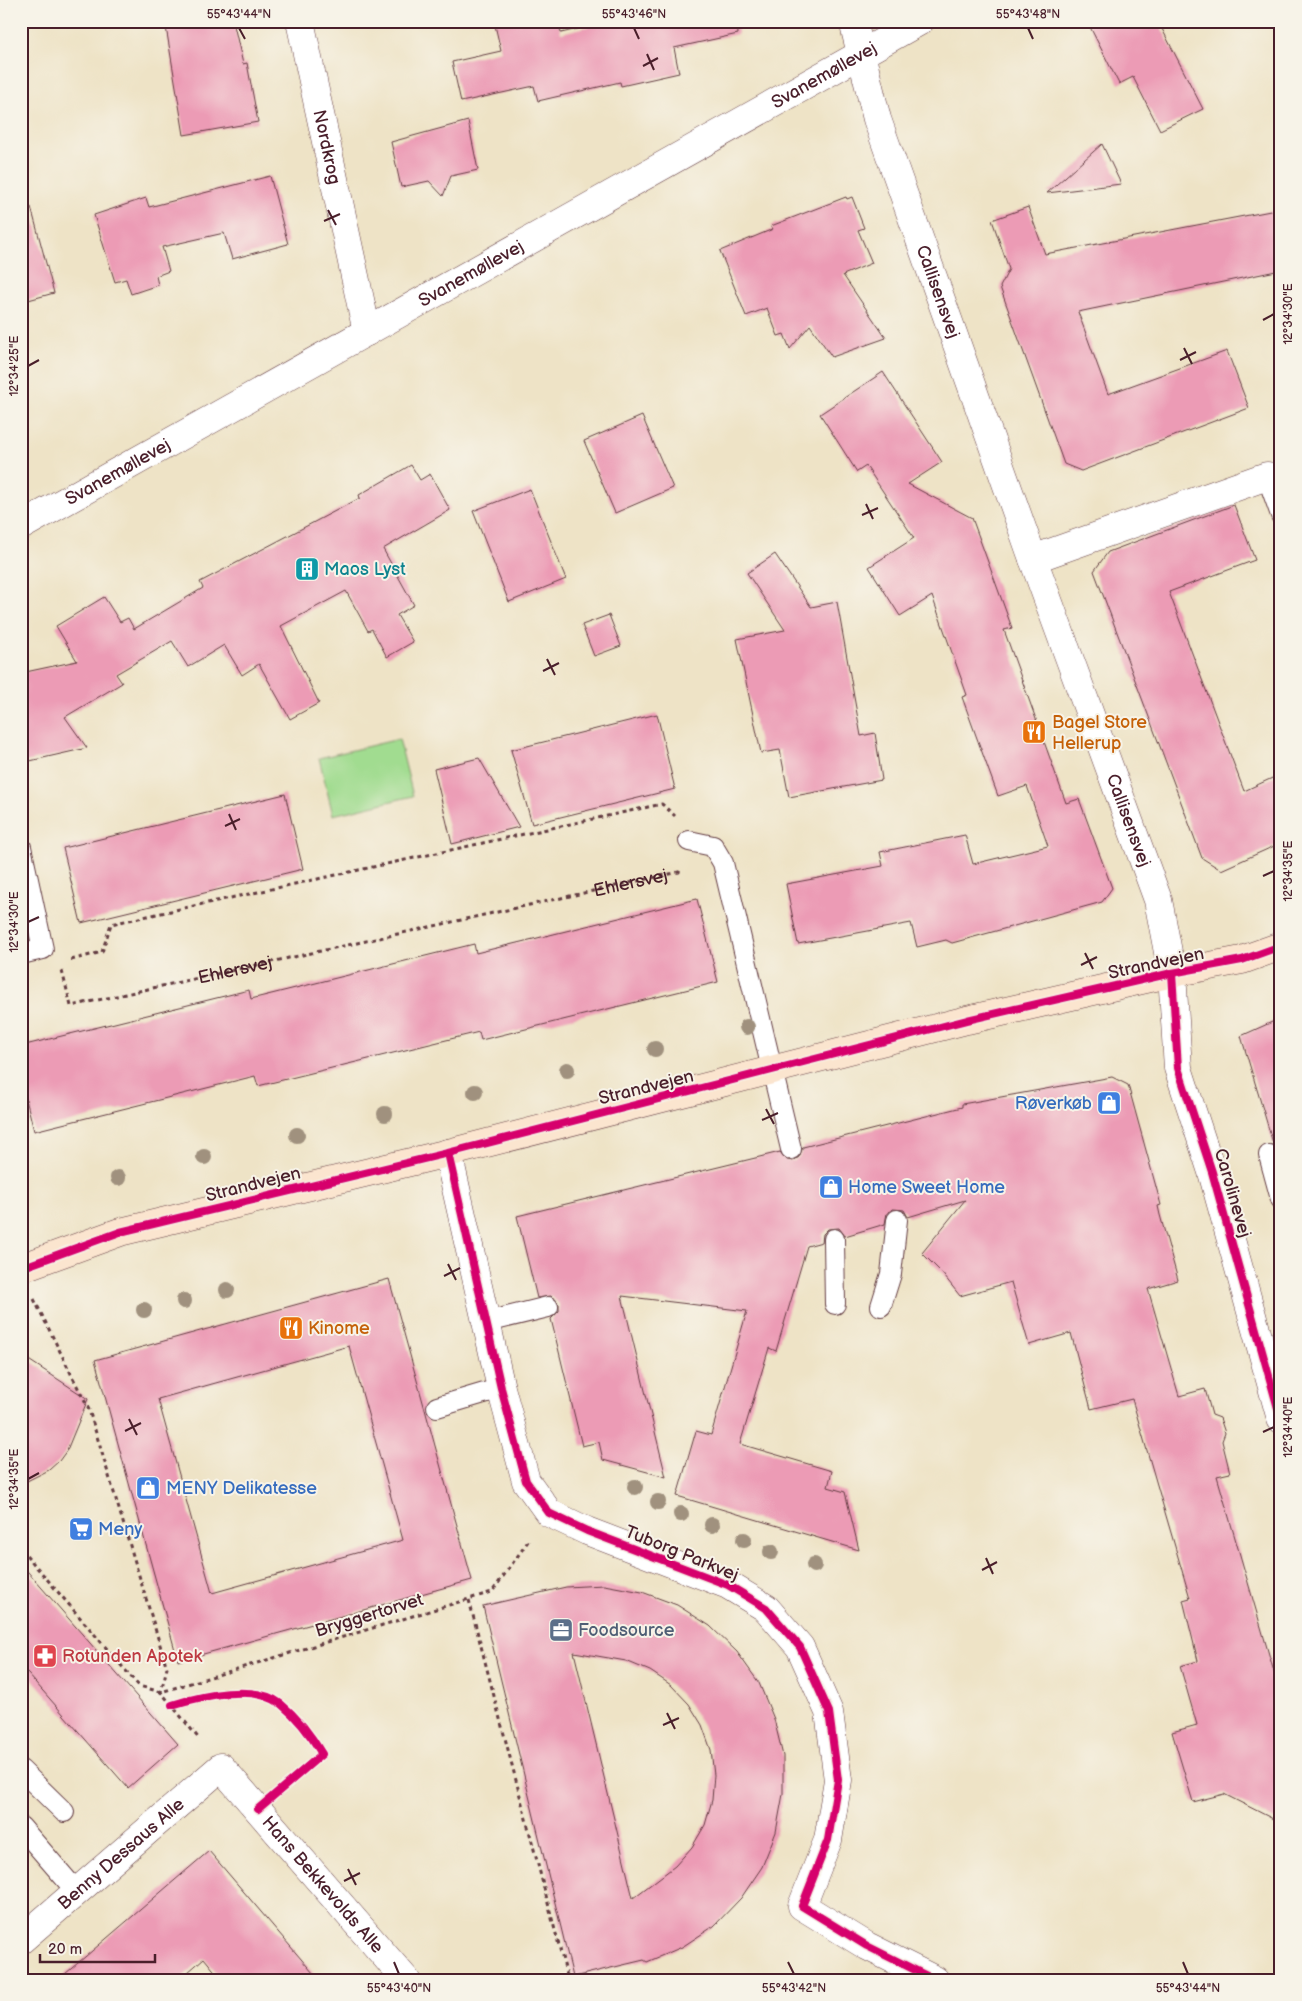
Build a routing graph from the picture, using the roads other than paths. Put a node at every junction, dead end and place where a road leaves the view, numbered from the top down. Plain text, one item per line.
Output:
1 (300, 21) edge
2 (854, 21) edge
3 (920, 21) edge
4 (861, 55) junction
5 (367, 332) junction
6 (1267, 476) joint
7 (1281, 515) edge
8 (21, 526) edge
9 (1033, 559) junction
10 (689, 841) road end
11 (21, 847) edge
12 (1281, 946) edge
13 (21, 954) edge
14 (1172, 973) junction
15 (772, 1070) junction
16 (791, 1150) dead end
17 (448, 1153) junction
18 (1269, 1154) dead end
19 (1281, 1199) edge
20 (897, 1220) dead end
21 (834, 1239) dead end
22 (26, 1279) edge
23 (836, 1304) dead end
24 (881, 1306) dead end
25 (548, 1307) dead end
26 (487, 1322) junction
27 (501, 1388) junction
28 (437, 1408) dead end
29 (1281, 1419) edge
30 (221, 1767) joint
31 (21, 1770) edge
32 (64, 1812) dead end
33 (21, 1827) edge
34 (77, 1892) junction
35 (21, 1940) edge
36 (406, 1980) edge
37 (935, 1980) edge

1 - 5 street, Nordkrog
2 - 4 street, Callisensvej
3 - 4 street, Svanemøllevej
4 - 5 street, Svanemøllevej
4 - 9 street, Callisensvej
5 - 8 street, Svanemøllevej
6 - 7 lane
6 - 9 street
9 - 14 street, Callisensvej
10 - 15 lane
11 - 13 lane
12 - 14 main road, Strandvejen
14 - 15 main road, Strandvejen
14 - 29 street, Carolinevej
15 - 16 lane
15 - 17 main road, Strandvejen
17 - 22 main road, Strandvejen
17 - 26 street, Tuborg Parkvej
18 - 19 lane
20 - 24 lane
21 - 23 lane
25 - 26 lane
26 - 27 street, Tuborg Parkvej
27 - 28 lane
27 - 37 street, Tuborg Parkvej
30 - 34 street, Benny Dessaus Alle
30 - 36 street, Hans Bekkevolds Alle
31 - 32 lane
33 - 34 lane
34 - 35 street, Benny Dessaus Alle

